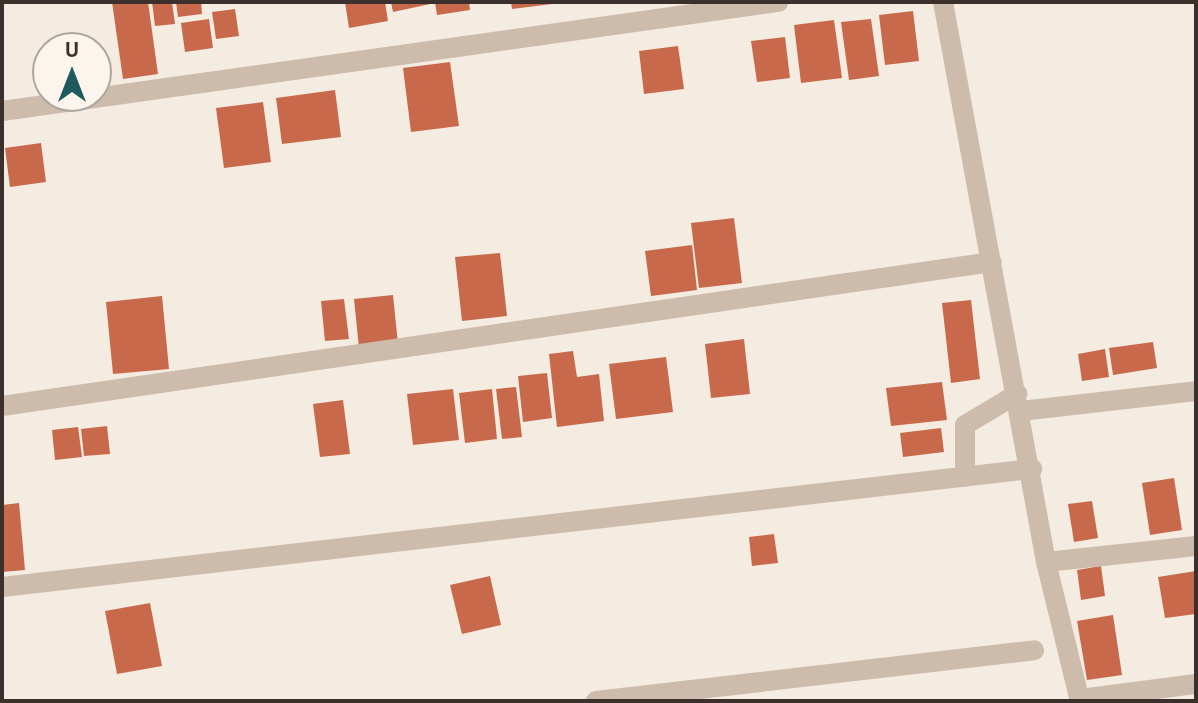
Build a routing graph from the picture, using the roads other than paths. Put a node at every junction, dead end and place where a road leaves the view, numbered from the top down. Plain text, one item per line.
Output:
1 (778, 2) edge
2 (943, 2) edge
3 (2, 111) edge
4 (992, 262) junction
5 (1196, 391) edge
6 (1019, 402) junction
7 (2, 406) edge
8 (1032, 469) junction
9 (965, 477) junction
10 (1196, 546) edge
11 (1046, 562) junction
12 (2, 587) edge
13 (1034, 650) dead end
14 (1196, 684) edge
15 (1080, 700) edge
16 (596, 701) edge

1 - 3 street
2 - 4 street
4 - 6 street
4 - 7 street
5 - 6 street
6 - 8 street
6 - 9 street
8 - 9 street
8 - 11 street
9 - 12 street
10 - 11 street
11 - 15 street
13 - 16 street
14 - 15 street

